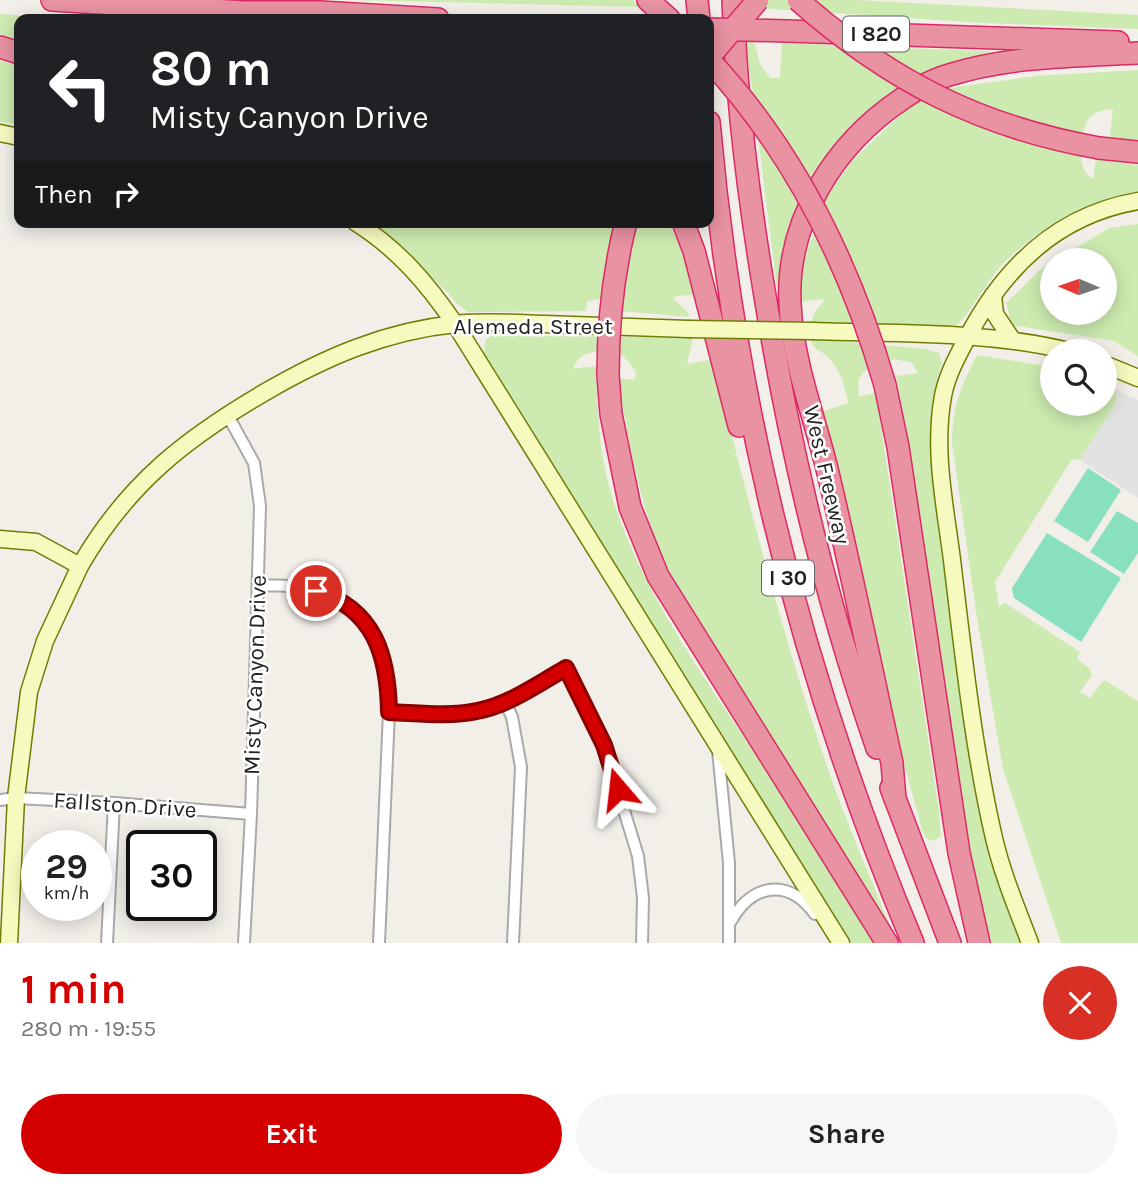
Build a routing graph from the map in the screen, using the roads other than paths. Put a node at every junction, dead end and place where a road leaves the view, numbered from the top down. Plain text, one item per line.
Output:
1 (52, 0) edge
2 (648, 0) edge
3 (670, 0) edge
4 (733, 0) edge
5 (758, 0) edge
6 (798, 0) edge
7 (178, 8) junction
8 (191, 14) edge
9 (354, 14) edge
10 (655, 14) edge
11 (663, 14) edge
12 (714, 29) edge
13 (1138, 43) edge
14 (714, 51) edge
15 (1138, 53) edge
16 (714, 64) edge
17 (1138, 152) edge
18 (714, 186) edge
19 (1138, 201) edge
20 (365, 228) edge
21 (625, 228) edge
22 (685, 228) edge
23 (993, 295) junction
24 (456, 324) junction
25 (968, 336) junction
26 (1013, 341) junction
27 (1040, 343) edge
28 (1117, 369) edge
29 (1138, 378) edge
30 (227, 415) junction
31 (774, 524) junction
32 (0, 539) edge
33 (80, 566) junction
34 (258, 586) junction
35 (505, 702) junction
36 (389, 712) junction
37 (717, 744) junction
38 (8, 799) edge
39 (895, 799) junction
40 (114, 803) junction
41 (251, 814) junction
42 (729, 923) junction
43 (9, 943) edge
44 (107, 943) edge
45 (244, 943) edge
46 (379, 943) edge
47 (513, 943) edge
48 (642, 943) edge
49 (729, 943) edge
50 (841, 943) edge
51 (887, 943) edge
52 (913, 943) edge
53 (950, 943) edge
54 (979, 943) edge
55 (1030, 943) edge

1 - 7 highway
2 - 11 highway
3 - 10 highway
4 - 39 highway, West Freeway / I 30
5 - 14 highway, bridge
6 - 17 highway, bridge
7 - 8 highway
7 - 9 highway
12 - 13 highway, I 820, bridge
15 - 39 highway
16 - 54 highway, bridge
18 - 31 highway, I 30
19 - 23 main road
20 - 24 main road
21 - 51 highway, bridge
22 - 31 highway
23 - 25 main road
23 - 26 main road
24 - 25 main road, Alemeda Street, bridge
24 - 30 main road, Alemeda Street
24 - 37 main road
25 - 26 main road, Alemeda Street
25 - 55 main road
26 - 27 main road, Alemeda Street
28 - 29 main road
30 - 33 main road, Alemeda Street
30 - 34 street, Misty Canyon Drive
31 - 52 highway, I 30
32 - 33 main road
33 - 38 main road, Alemeda Street
34 - 36 street
34 - 41 street, Misty Canyon Drive
35 - 36 street
35 - 47 street
35 - 48 street
36 - 46 street
37 - 42 street
37 - 50 main road
38 - 40 street, Fallston Drive
38 - 43 main road, Alemeda Street
39 - 53 highway, West Freeway / I 30
40 - 41 street, Fallston Drive
40 - 44 street
41 - 45 street, Misty Canyon Drive
42 - 49 street
42 - 50 street

